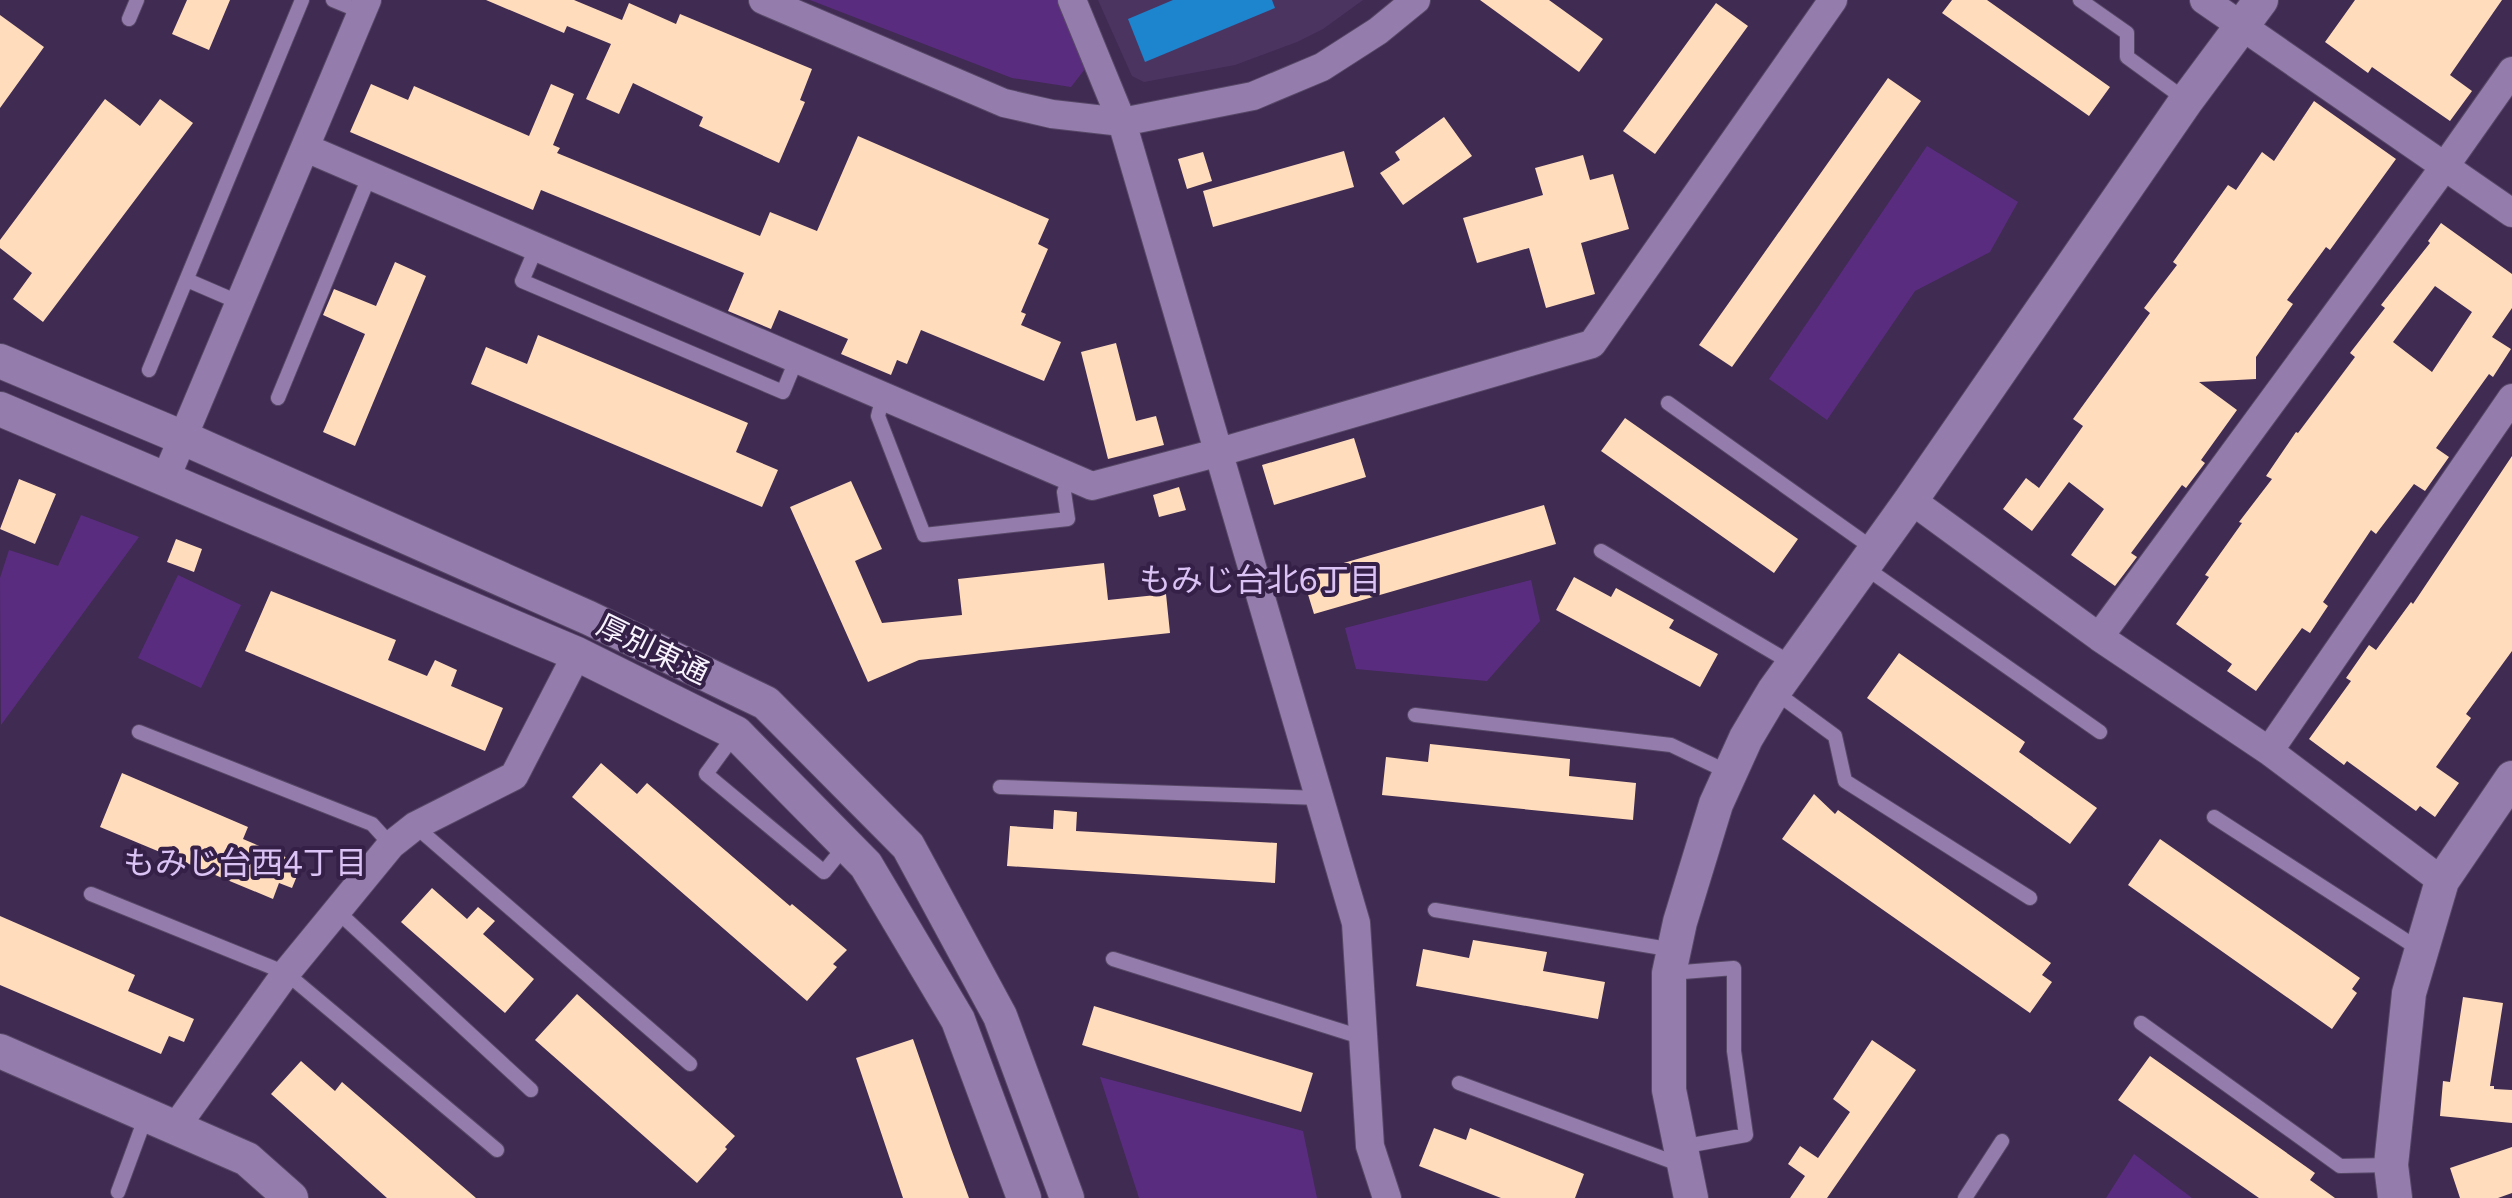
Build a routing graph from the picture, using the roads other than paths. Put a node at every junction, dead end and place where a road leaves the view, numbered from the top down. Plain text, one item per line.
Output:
1 (137, 0) edge
2 (302, 0) edge
3 (333, 0) edge
4 (763, 0) edge
5 (1072, 0) edge
6 (1416, 0) edge
7 (1833, 0) edge
8 (2080, 0) edge
9 (2204, 0) edge
10 (364, 6) edge
11 (2252, 13) edge
12 (129, 19) dead end
13 (2512, 71) edge
14 (2186, 101) junction
15 (1122, 122) junction
16 (306, 148) junction
17 (2445, 166) junction
18 (369, 177) junction
19 (2512, 213) edge
20 (537, 246) junction
21 (187, 280) junction
22 (238, 302) junction
23 (797, 358) junction
24 (0, 361) edge
25 (149, 370) dead end
26 (883, 396) junction
27 (278, 398) dead end
28 (2512, 398) edge
29 (1668, 403) dead end
30 (0, 409) edge
31 (181, 437) junction
32 (1220, 452) junction
33 (1070, 477) junction
34 (165, 480) junction
35 (1911, 500) junction
36 (1601, 551) dead end
37 (1869, 558) junction
38 (2099, 637) junction
39 (577, 654) junction
40 (1783, 678) junction
41 (1415, 715) dead end
42 (139, 732) dead end
43 (2100, 732) dead end
44 (736, 733) junction
45 (2269, 751) junction
46 (1730, 773) junction
47 (2512, 778) edge
48 (1000, 787) dead end
49 (1320, 798) junction
50 (2214, 817) dead end
51 (415, 826) junction
52 (391, 845) junction
53 (846, 845) junction
54 (2442, 881) junction
55 (91, 894) dead end
56 (2030, 898) dead end
57 (1435, 910) dead end
58 (338, 912) junction
59 (2422, 951) junction
60 (1113, 959) dead end
61 (1672, 961) junction
62 (286, 973) junction
63 (2141, 1023) dead end
64 (1365, 1038) junction
65 (0, 1051) edge
66 (690, 1064) dead end
67 (1459, 1083) dead end
68 (531, 1090) dead end
69 (160, 1122) junction
70 (2002, 1141) dead end
71 (497, 1150) dead end
72 (1685, 1171) edge
73 (2393, 1182) edge
74 (118, 1192) dead end
75 (291, 1198) edge
76 (1024, 1198) edge
77 (1067, 1198) edge
78 (1387, 1198) edge
79 (1965, 1198) edge

1 - 12 lane
2 - 21 lane
3 - 10 lane
4 - 15 street
5 - 15 street
6 - 15 street
7 - 32 street
8 - 14 lane
9 - 11 street
10 - 16 street
11 - 14 street
11 - 17 street
13 - 17 street
14 - 35 street
15 - 32 street
16 - 18 street
16 - 22 street
17 - 19 street
17 - 38 street
18 - 20 street
18 - 27 lane
20 - 23 street
20 - 23 lane
21 - 22 lane
21 - 25 lane
22 - 31 street
23 - 26 street
24 - 31 street, 厚別東通
26 - 33 street
26 - 33 lane
28 - 45 street
29 - 37 lane
30 - 34 street, 厚別東通
31 - 34 street
31 - 77 street, 厚別東通
32 - 33 street
32 - 49 street
34 - 39 street, 厚別東通
35 - 37 street
35 - 38 street
36 - 40 lane
37 - 40 street
37 - 43 lane
38 - 45 street
39 - 44 street, 厚別東通
39 - 51 street
40 - 46 street
40 - 56 lane
41 - 46 lane
42 - 52 lane
44 - 53 street, 厚別東通
44 - 53 lane
45 - 54 street
46 - 61 street
47 - 54 street
48 - 49 lane
49 - 64 street
50 - 59 lane
51 - 52 street
51 - 66 lane
52 - 58 street
53 - 76 street, 厚別東通
54 - 59 street
55 - 62 lane
57 - 61 lane
58 - 62 street
58 - 68 lane
59 - 73 street
60 - 64 lane
61 - 72 street
61 - 72 lane
62 - 69 street
62 - 71 lane
63 - 73 lane
64 - 78 street
65 - 69 street
67 - 72 lane
69 - 74 lane
69 - 75 street
70 - 79 lane

